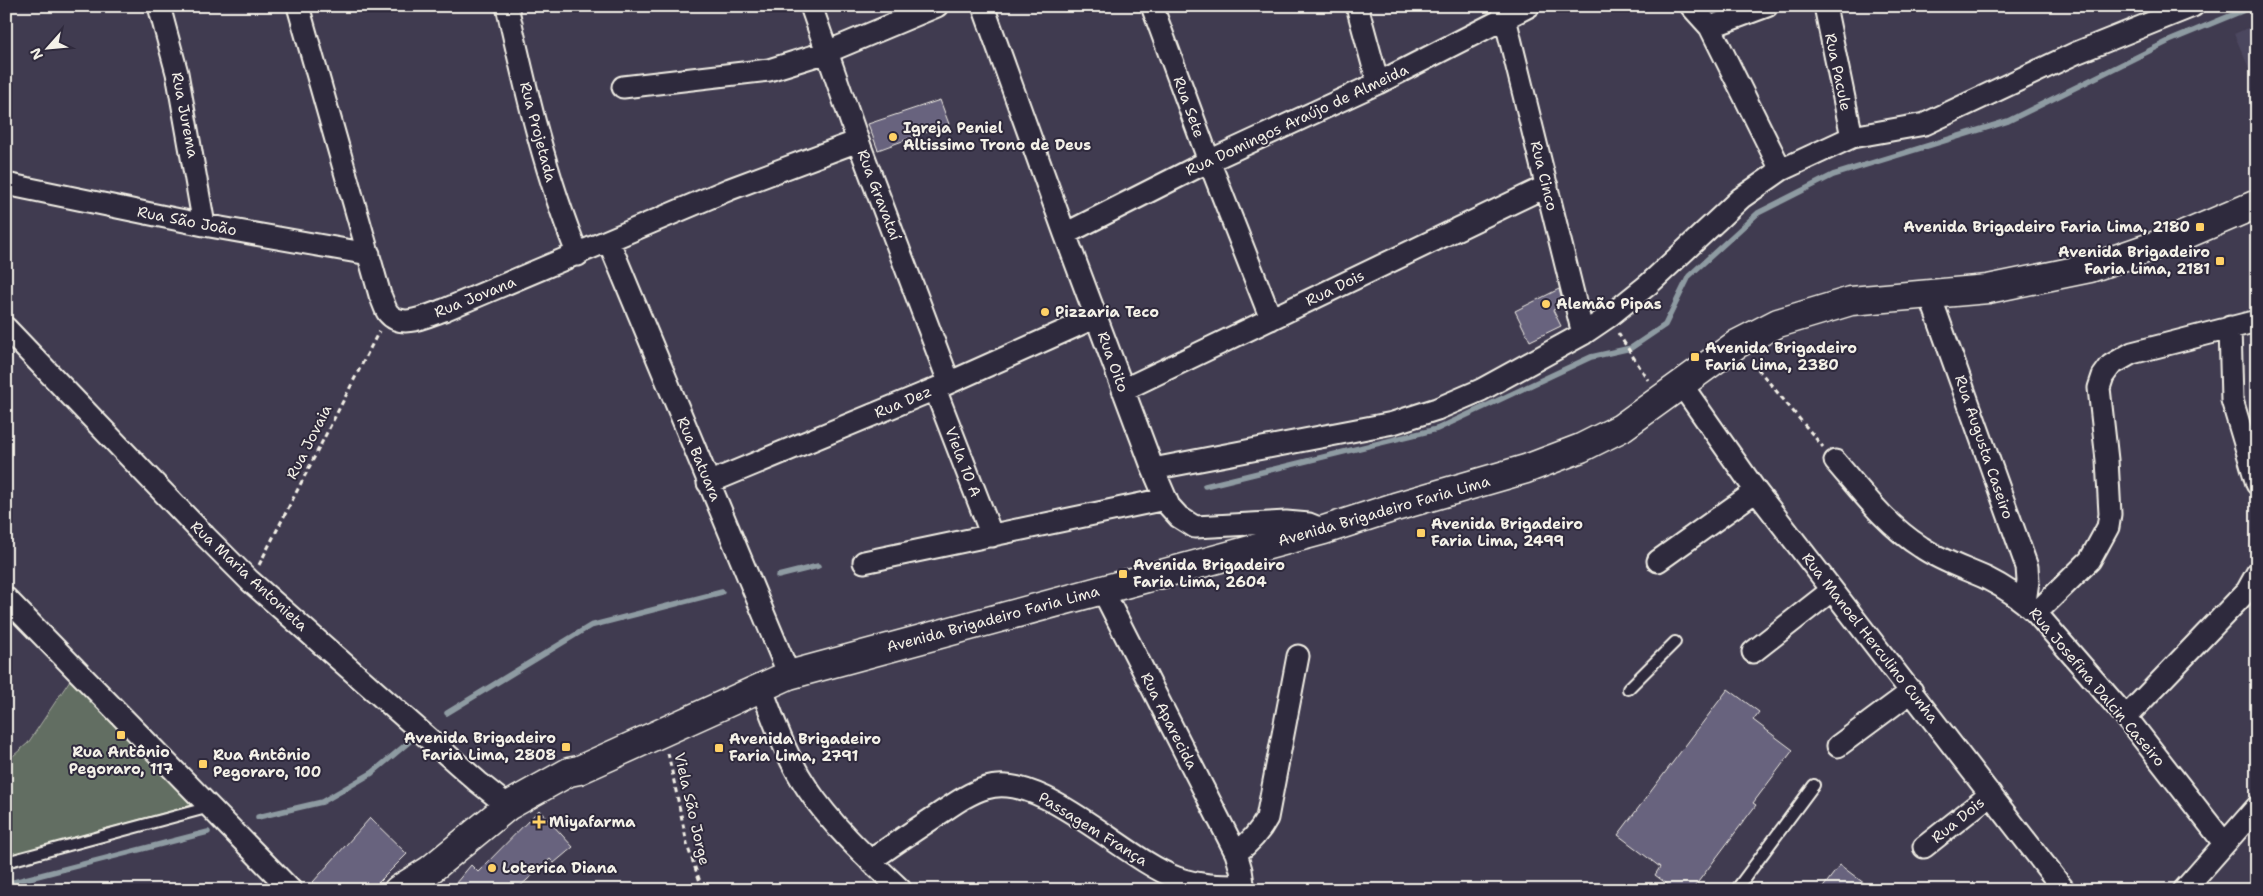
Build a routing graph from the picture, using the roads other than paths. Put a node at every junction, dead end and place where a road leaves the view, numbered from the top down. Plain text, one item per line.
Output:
1 (158, 6) edge
2 (298, 6) edge
3 (507, 6) edge
4 (811, 6) edge
5 (937, 6) edge
6 (983, 6) edge
7 (1152, 6) edge
8 (1357, 6) edge
9 (1529, 6) edge
10 (1691, 6) edge
11 (1767, 6) edge
12 (1825, 6) edge
13 (2194, 6) edge
14 (1503, 13) edge
15 (1710, 27) junction
16 (827, 52) junction
17 (1378, 82) junction
18 (623, 87) dead end
19 (1852, 137) junction
20 (858, 141) junction
21 (1209, 161) junction
22 (1781, 170) junction
23 (6, 184) edge
24 (1547, 186) junction
25 (2257, 204) edge
26 (204, 225) junction
27 (1065, 234) junction
28 (609, 242) junction
29 (369, 254) junction
30 (578, 255) junction
31 (1929, 293) junction
32 (1096, 317) junction
33 (1270, 319) junction
34 (2257, 321) edge
35 (2230, 327) junction
36 (6, 328) edge
37 (1583, 334) junction
38 (1681, 384) junction
39 (942, 386) junction
40 (1123, 390) junction
41 (1835, 461) road end
42 (1153, 469) junction
43 (708, 483) junction
44 (2257, 484) edge
45 (1756, 491) junction
46 (1164, 499) junction
47 (1324, 530) junction
48 (992, 536) junction
49 (1658, 561) dead end
50 (864, 562) dead end
51 (2257, 573) edge
52 (1102, 589) junction
53 (1832, 590) junction
54 (6, 598) edge
55 (2031, 608) junction
56 (1675, 642) dead end
57 (1753, 652) dead end
58 (1298, 656) dead end
59 (789, 675) junction
60 (761, 687) junction
61 (1628, 689) dead end
62 (1912, 691) junction
63 (2126, 717) junction
64 (1838, 746) dead end
65 (1814, 785) dead end
66 (1991, 794) junction
67 (508, 806) junction
68 (2257, 807) edge
69 (210, 808) junction
70 (2224, 844) junction
71 (1924, 847) dead end
72 (1236, 853) junction
73 (870, 861) junction
74 (6, 862) edge
75 (423, 880) edge
76 (286, 887) edge
77 (1244, 888) edge
78 (398, 890) edge
79 (900, 890) edge
80 (1736, 890) edge
81 (2064, 890) edge
82 (2184, 890) edge

1 - 26 street, Rua Jurema
2 - 29 street
3 - 30 street, Rua Projetada
4 - 16 street, Rua Gravataí
5 - 16 street
6 - 27 street, Rua Oito
7 - 21 street, Rua Sete
8 - 17 street
9 - 14 street, Rua Domingos Araújo de Almeida
10 - 15 street
11 - 15 street
12 - 19 street, Rua Pacule
13 - 19 street
14 - 17 street, Rua Domingos Araújo de Almeida
14 - 24 street, Rua Cinco
15 - 22 street
16 - 18 street
16 - 20 street, Rua Gravataí
17 - 21 street, Rua Domingos Araújo de Almeida
19 - 22 street
20 - 28 street, Rua Jovana
20 - 39 street, Rua Gravataí
21 - 27 street, Rua Domingos Araújo de Almeida
21 - 33 street, Rua Sete
22 - 37 street
23 - 26 street, Rua São João
24 - 33 street, Rua Dois
24 - 37 street, Rua Cinco
25 - 31 main road, Avenida Brigadeiro Faria Lima
26 - 29 street, Rua São João
27 - 32 street, Rua Oito
28 - 30 street, Rua Jovana
28 - 43 street, Rua Batuara
29 - 30 street, Rua Jovana
31 - 38 main road, Avenida Brigadeiro Faria Lima
31 - 55 street, Rua Augusta Caseiro
32 - 39 street, Rua Dez
32 - 40 street, Rua Oito
33 - 40 street, Rua Dois
34 - 35 street
35 - 44 street
35 - 55 street
36 - 67 street, Rua Maria Antonieta
37 - 42 street
38 - 45 street, Rua Manoel Herculino Cunha
38 - 47 main road, Avenida Brigadeiro Faria Lima
39 - 43 street, Rua Dez
39 - 48 street, Viela 10 A
40 - 42 street, Rua Oito
41 - 55 street, Rua Josefina Dalcin Caseiro
42 - 46 street, Rua Oito
43 - 59 street, Rua Batuara
45 - 49 street
45 - 53 street, Rua Manoel Herculino Cunha
46 - 47 street, Rua Oito
46 - 48 street
47 - 52 main road, Avenida Brigadeiro Faria Lima
48 - 50 street
51 - 63 street
52 - 59 main road, Avenida Brigadeiro Faria Lima
52 - 72 street, Rua Aparecida
53 - 57 street
53 - 62 street, Rua Manoel Herculino Cunha
54 - 69 street
55 - 63 street, Rua Josefina Dalcin Caseiro
56 - 61 lane
58 - 72 street
59 - 60 main road, Avenida Brigadeiro Faria Lima
60 - 67 main road, Avenida Brigadeiro Faria Lima
60 - 73 street
62 - 64 street
62 - 66 street, Rua Manoel Herculino Cunha
63 - 70 street, Rua Josefina Dalcin Caseiro
65 - 80 lane
66 - 71 street, Rua Dois
66 - 81 street, Rua Manoel Herculino Cunha
67 - 75 main road, Avenida Brigadeiro Faria Lima
68 - 70 street
69 - 74 lane
69 - 76 street
70 - 82 street
72 - 77 street, Rua Aparecida
73 - 77 street, Passagem França
73 - 79 street
75 - 78 main road, Avenida Brigadeiro Faria Lima

